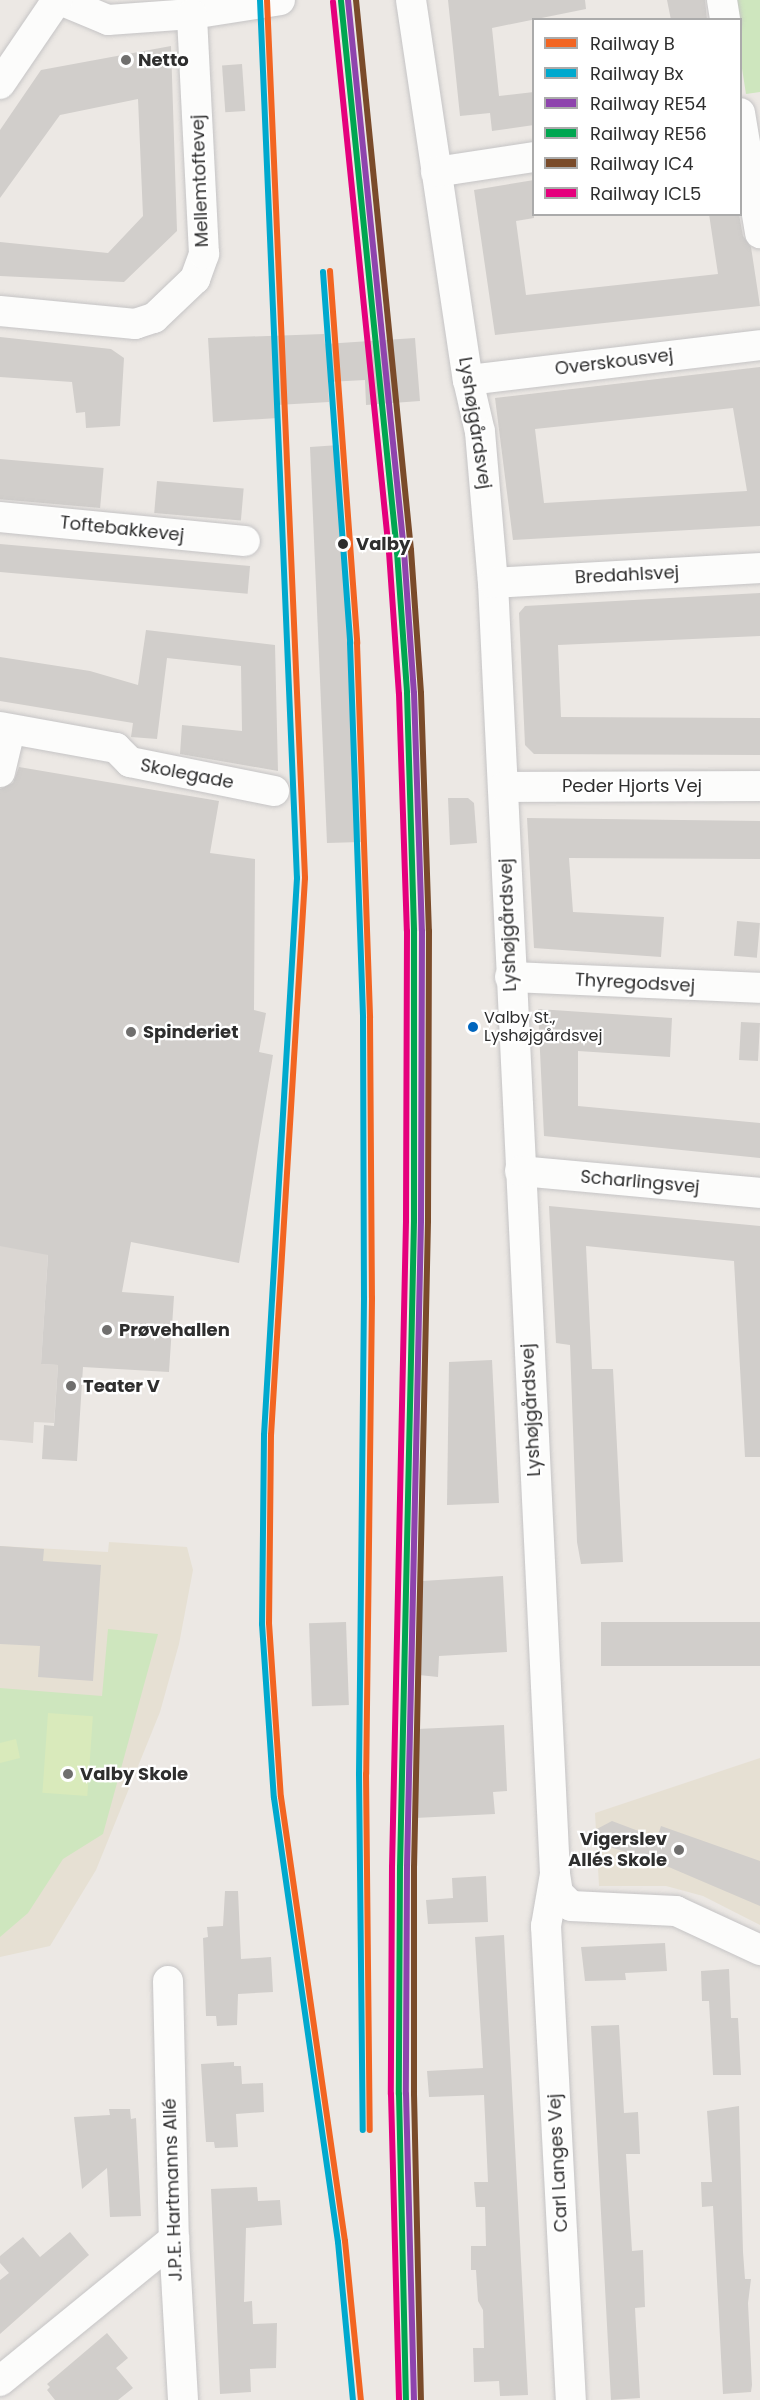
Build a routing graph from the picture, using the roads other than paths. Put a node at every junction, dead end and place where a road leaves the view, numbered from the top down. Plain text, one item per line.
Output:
1 (58, 0) edge
2 (280, 0) edge
3 (411, 0) edge
4 (722, 0) edge
5 (192, 14) junction
6 (725, 18) edge
7 (0, 84) edge
8 (746, 123) edge
9 (532, 157) edge
10 (436, 172) junction
11 (760, 233) edge
12 (0, 311) edge
13 (760, 345) edge
14 (468, 380) junction
15 (0, 517) edge
16 (244, 541) dead end
17 (760, 568) edge
18 (494, 583) junction
19 (5, 729) edge
20 (0, 772) edge
21 (760, 786) edge
22 (504, 787) junction
23 (274, 791) dead end
24 (510, 977) junction
25 (760, 988) edge
26 (520, 1171) junction
27 (760, 1193) edge
28 (555, 1874) junction
29 (546, 1926) joint
30 (760, 1950) edge
31 (168, 1981) dead end
32 (174, 2239) junction
33 (0, 2381) edge
34 (183, 2400) edge
35 (571, 2400) edge

1 - 5 street
1 - 7 street
2 - 5 street
3 - 10 street, Lyshøjgårdsvej
4 - 6 street
5 - 12 street, Mellemtoftevej
8 - 11 street
9 - 10 street
10 - 14 street, Lyshøjgårdsvej
13 - 14 street, Overskousvej
14 - 18 street, Lyshøjgårdsvej
15 - 16 street, Toftebakkevej
17 - 18 street, Bredahlsvej
18 - 22 street, Lyshøjgårdsvej
19 - 20 street
19 - 23 street, Skolegade
21 - 22 street, Peder Hjorts Vej
22 - 24 street, Lyshøjgårdsvej
24 - 25 street, Thyregodsvej
24 - 26 street, Lyshøjgårdsvej
26 - 27 street, Scharlingsvej
26 - 28 street, Lyshøjgårdsvej
28 - 29 street, Lyshøjgårdsvej
28 - 30 street
29 - 35 street, Carl Langes Vej
31 - 32 street, J.P.E. Hartmanns Allé
32 - 33 street
32 - 34 street, J.P.E. Hartmanns Allé

